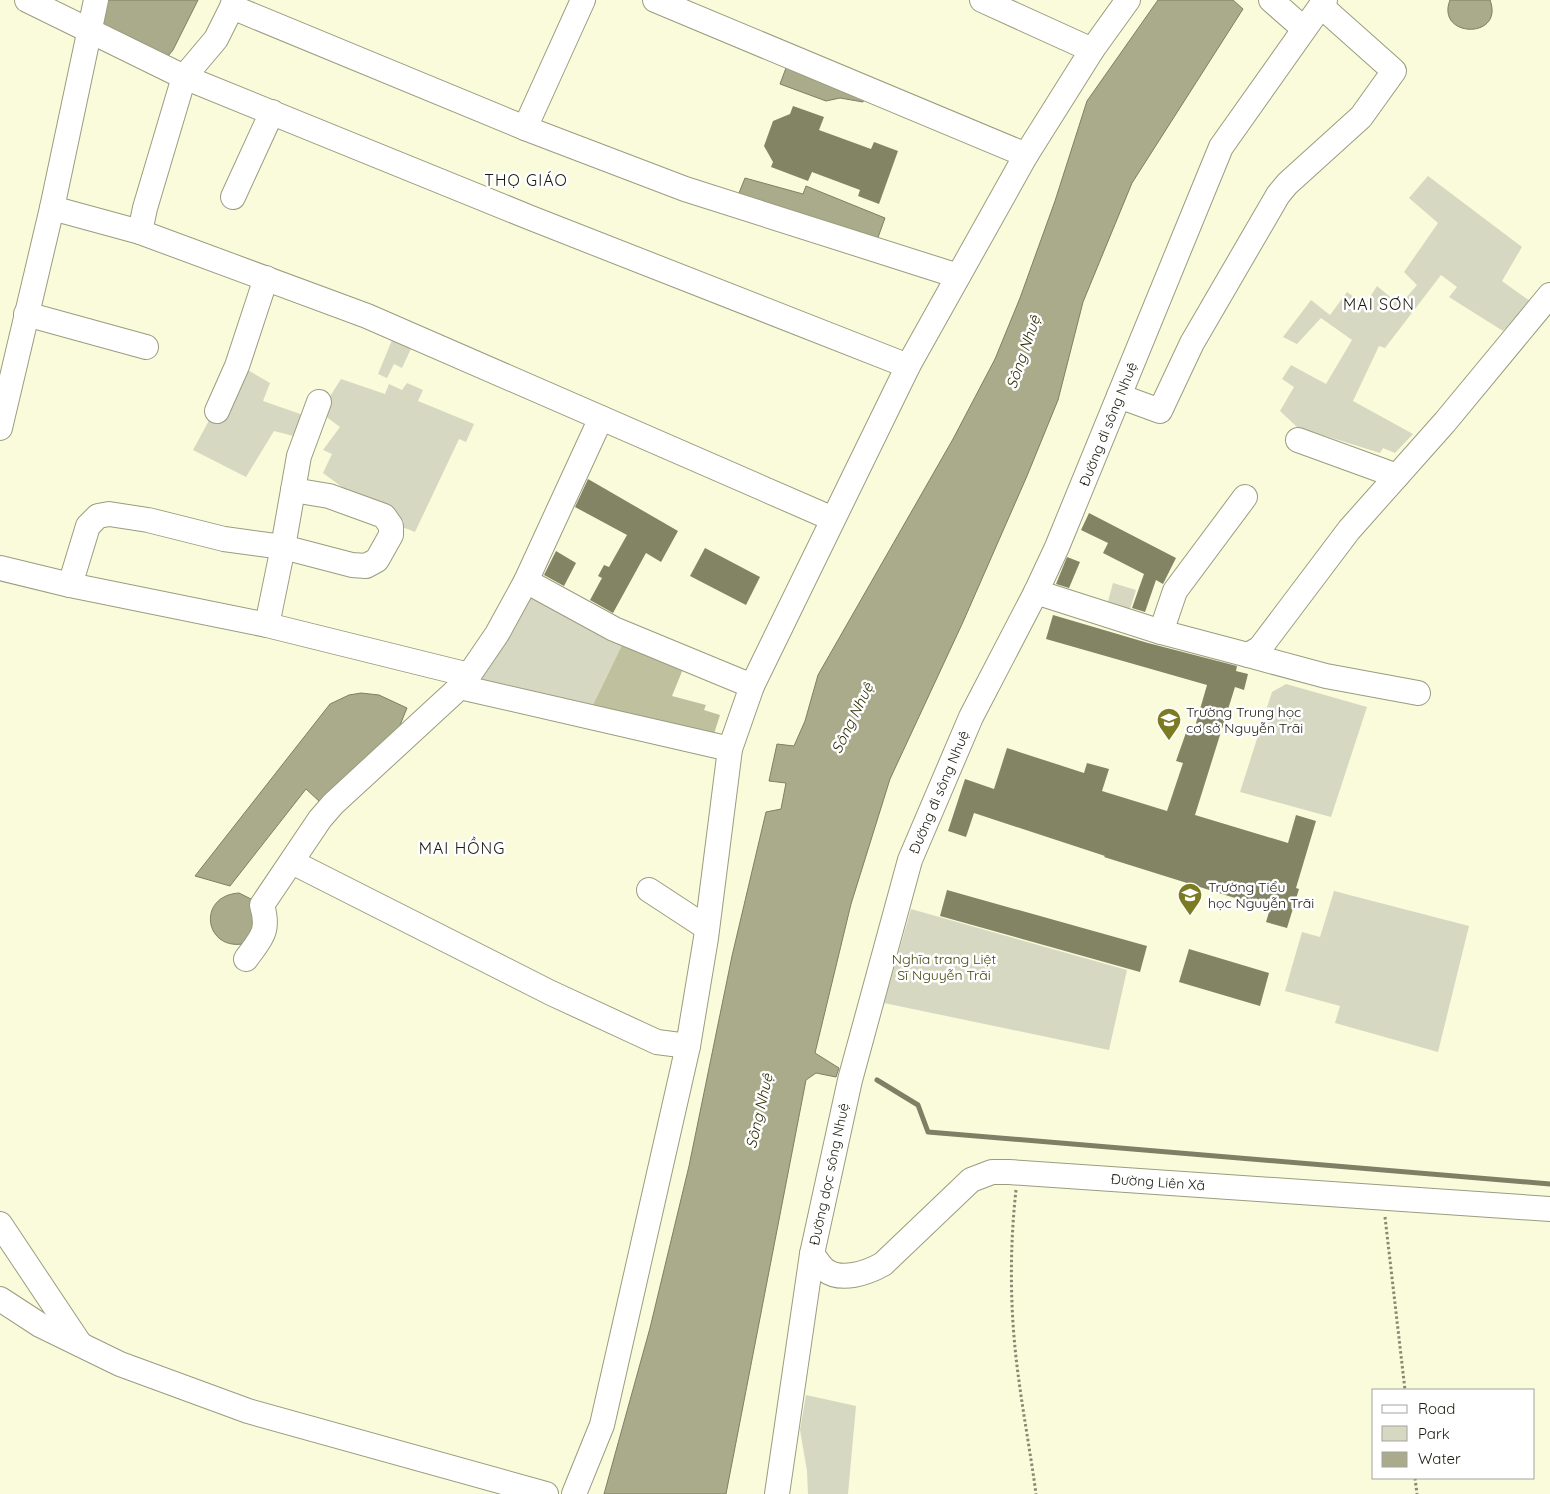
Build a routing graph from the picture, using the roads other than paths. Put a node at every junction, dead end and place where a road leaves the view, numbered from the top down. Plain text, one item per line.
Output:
1 (27, 0) edge
2 (96, 0) edge
3 (583, 0) edge
4 (655, 0) edge
5 (982, 0) edge
6 (1128, 0) edge
7 (1323, 3) edge
8 (233, 4) edge
9 (1278, 6) edge
10 (1304, 29) junction
11 (89, 31) junction
12 (1092, 50) junction
13 (184, 77) junction
14 (272, 112) junction
15 (525, 128) junction
16 (1026, 155) junction
17 (233, 197) dead end
18 (52, 208) junction
19 (140, 232) junction
20 (958, 276) junction
21 (266, 278) junction
22 (1550, 294) edge
23 (26, 314) junction
24 (146, 347) dead end
25 (908, 366) junction
26 (1119, 396) junction
27 (319, 402) dead end
28 (217, 411) dead end
29 (602, 418) junction
30 (0, 428) edge
31 (1298, 440) dead end
32 (1397, 476) junction
33 (294, 490) junction
34 (1244, 497) dead end
35 (833, 519) junction
36 (283, 547) junction
37 (0, 568) edge
38 (526, 581) junction
39 (70, 585) junction
40 (1036, 592) junction
41 (267, 625) junction
42 (1161, 632) junction
43 (1248, 655) junction
44 (465, 681) junction
45 (752, 686) junction
46 (1418, 693) dead end
47 (730, 749) junction
48 (910, 860) joint
49 (292, 862) junction
50 (649, 890) dead end
51 (707, 928) junction
52 (246, 959) dead end
53 (688, 1046) junction
54 (1550, 1209) edge
55 (0, 1224) edge
56 (812, 1254) junction
57 (0, 1299) edge
58 (81, 1345) junction
59 (546, 1494) edge
60 (574, 1494) edge
61 (778, 1494) edge

1 - 11 street
2 - 11 street
3 - 15 street
4 - 16 street
5 - 12 street
6 - 12 street
7 - 10 street, Đường đi sông Nhuệ
7 - 26 street
8 - 13 street
8 - 15 street
9 - 10 street
10 - 26 street, Đường đi sông Nhuệ
11 - 13 street
11 - 18 street
12 - 16 street
13 - 14 street
13 - 19 street
14 - 17 street
14 - 25 street
15 - 20 street
16 - 20 street
18 - 19 street
18 - 23 street
19 - 21 street
20 - 25 street
21 - 28 street
21 - 29 street
22 - 32 street
23 - 24 street
23 - 30 street
25 - 35 street
26 - 40 street, Đường đi sông Nhuệ
27 - 33 street
29 - 35 street
29 - 38 street
31 - 32 street
32 - 43 street
33 - 36 street
33 - 36 street
34 - 42 street
35 - 45 street
36 - 39 street
36 - 41 street
37 - 39 street
38 - 44 street
38 - 45 street
39 - 41 street
40 - 42 street
40 - 48 street, Đường đi sông Nhuệ
41 - 44 street
42 - 43 street
43 - 46 street
44 - 47 street
44 - 49 street
45 - 47 street
47 - 51 street
48 - 56 street, Đường dọc sông Nhuệ
49 - 52 street
49 - 53 street
50 - 51 street
51 - 53 street
53 - 60 street
54 - 56 street, Đường Liên Xã
55 - 58 street
56 - 61 street, Đường dọc sông Nhuệ
57 - 58 street
58 - 59 street

